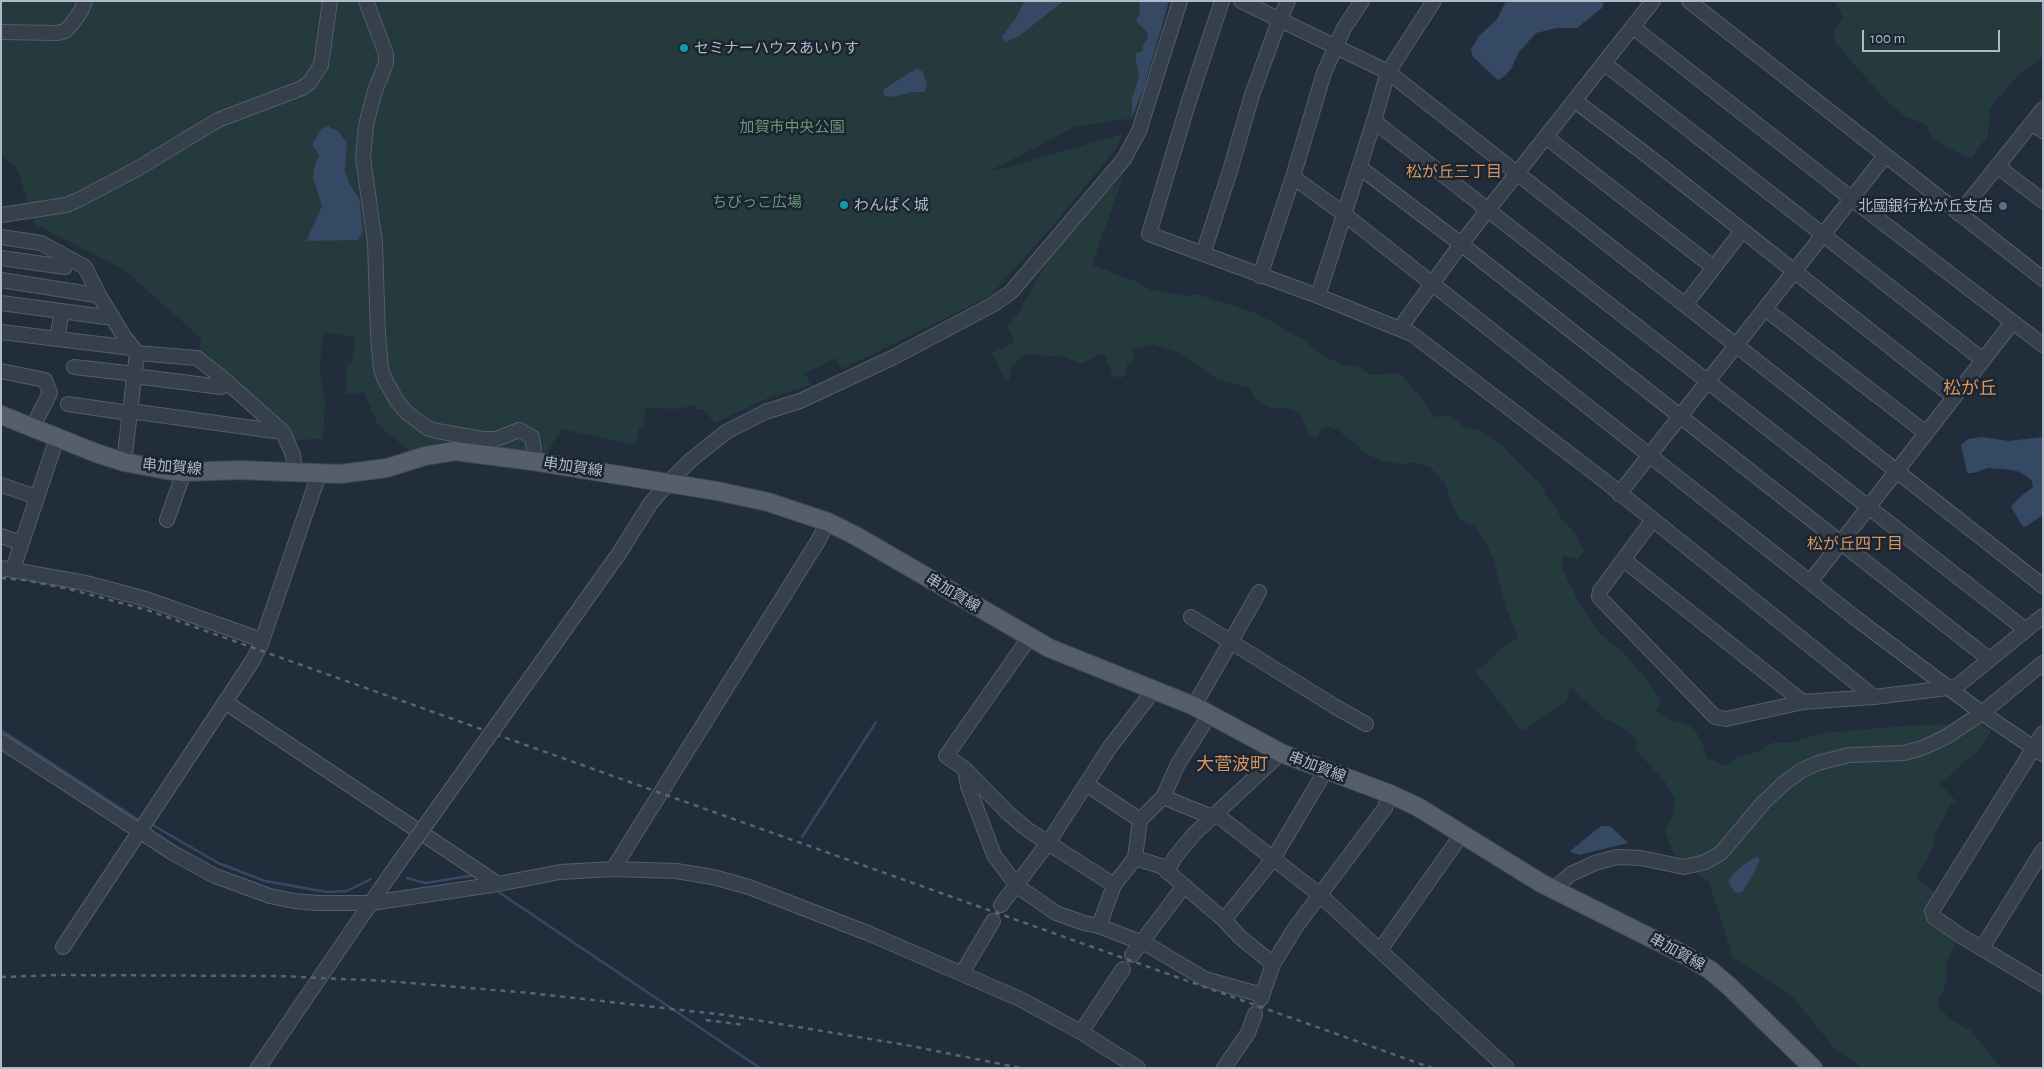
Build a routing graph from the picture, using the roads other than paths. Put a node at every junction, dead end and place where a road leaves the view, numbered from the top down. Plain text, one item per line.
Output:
1 (85, 1) edge
2 (330, 1) edge
3 (366, 1) edge
4 (1180, 1) edge
5 (1222, 1) edge
6 (1241, 1) edge
7 (1288, 1) edge
8 (1362, 1) edge
9 (1434, 1) edge
10 (1653, 1) edge
11 (1689, 1) edge
12 (1279, 21) junction
13 (1634, 28) junction
14 (1, 32) edge
15 (1335, 48) junction
16 (1605, 64) junction
17 (1388, 72) junction
18 (1575, 101) junction
19 (2043, 109) edge
20 (1374, 121) junction
21 (2037, 127) edge
22 (1546, 137) junction
23 (1885, 156) junction
24 (1997, 166) junction
25 (1359, 167) junction
26 (1517, 174) junction
27 (1293, 177) junction
28 (1852, 199) junction
29 (2043, 201) edge
30 (1489, 210) junction
31 (1344, 214) junction
32 (1960, 214) junction
33 (1, 216) edge
34 (1742, 232) junction
35 (1823, 236) junction
36 (1, 237) edge
37 (1461, 244) junction
38 (1203, 254) junction
39 (1, 258) edge
40 (1714, 267) junction
41 (65, 268) dead end
42 (1794, 272) junction
43 (1260, 276) junction
44 (1, 280) edge
45 (2043, 280) edge
46 (1432, 284) junction
47 (1318, 296) junction
48 (100, 297) junction
49 (1, 303) edge
50 (1685, 305) junction
51 (1765, 309) junction
52 (62, 311) junction
53 (113, 318) junction
54 (2012, 323) junction
55 (1400, 328) junction
56 (1, 332) edge
57 (57, 339) junction
58 (1736, 345) junction
59 (2043, 345) edge
60 (135, 350) junction
61 (1983, 360) junction
62 (74, 367) dead end
63 (1, 370) edge
64 (135, 375) junction
65 (1708, 381) junction
66 (228, 383) junction
67 (1954, 397) junction
68 (68, 404) dead end
69 (129, 412) junction
70 (1, 415) edge
71 (1680, 417) junction
72 (32, 428) junction
73 (283, 432) junction
74 (1926, 433) junction
75 (57, 438) junction
76 (1650, 455) junction
77 (532, 460) junction
78 (124, 462) junction
79 (1896, 470) junction
80 (184, 472) junction
81 (295, 473) junction
82 (320, 474) junction
83 (668, 483) junction
84 (1, 485) edge
85 (1619, 494) junction
86 (37, 497) junction
87 (1868, 507) junction
88 (166, 520) dead end
89 (1652, 521) junction
90 (828, 522) junction
91 (1, 536) edge
92 (22, 543) junction
93 (1840, 543) junction
94 (1624, 560) junction
95 (7, 568) edge
96 (1810, 582) junction
97 (2043, 586) edge
98 (1259, 592) dead end
99 (2043, 616) edge
100 (1191, 617) dead end
101 (2026, 630) junction
102 (1030, 638) junction
103 (262, 640) junction
104 (1230, 641) junction
105 (1989, 659) junction
106 (2043, 663) edge
107 (1948, 689) junction
108 (1154, 690) junction
109 (1874, 697) junction
110 (225, 702) junction
111 (1803, 702) junction
112 (1194, 706) junction
113 (1982, 713) junction
114 (1210, 714) junction
115 (1366, 724) dead end
116 (2043, 733) edge
117 (1, 741) edge
118 (2038, 751) edge
119 (1281, 753) junction
120 (965, 769) junction
121 (1326, 770) junction
122 (1086, 784) junction
123 (1390, 794) junction
124 (1162, 798) junction
125 (1214, 816) junction
126 (1140, 820) junction
127 (140, 832) junction
128 (1462, 834) junction
129 (1048, 843) junction
130 (2043, 850) edge
131 (1135, 858) junction
132 (1273, 859) junction
133 (613, 869) junction
134 (1168, 872) junction
135 (498, 884) junction
136 (1114, 885) junction
137 (1017, 886) junction
138 (1184, 886) junction
139 (1555, 888) junction
140 (1320, 895) junction
141 (371, 903) junction
142 (1001, 905) dead end
143 (1224, 920) junction
144 (993, 921) dead end
145 (1099, 926) junction
146 (1142, 942) junction
147 (62, 947) dead end
148 (1982, 948) junction
149 (1380, 950) junction
150 (1132, 956) dead end
151 (1274, 964) junction
152 (1123, 969) dead end
153 (962, 974) junction
154 (2040, 979) edge
155 (1255, 1014) dead end
156 (1081, 1032) junction
157 (258, 1068) edge
158 (1138, 1068) edge
159 (1224, 1068) edge
160 (1507, 1068) edge
161 (1813, 1068) edge

1 - 14 street
2 - 33 street
3 - 77 street
4 - 83 street
5 - 38 street
6 - 12 street
7 - 12 street
8 - 15 street
9 - 17 street
10 - 13 street
11 - 23 street
12 - 15 street
12 - 38 street
13 - 16 street
13 - 28 street
15 - 17 street
15 - 27 street
16 - 18 street
16 - 35 street
17 - 20 street
17 - 26 street
18 - 22 street
18 - 34 street
19 - 21 street
20 - 25 street
20 - 30 street
21 - 24 street
22 - 26 street
22 - 40 street
23 - 28 street
23 - 32 street
24 - 29 street
24 - 32 street
25 - 31 street
25 - 37 street
26 - 30 street
26 - 50 street
27 - 31 street
27 - 43 street
28 - 35 street
28 - 54 street
30 - 37 street
30 - 65 street
31 - 46 street
31 - 47 street
32 - 45 street
34 - 40 street
34 - 42 street
35 - 42 street
35 - 61 street
36 - 48 street
37 - 46 street
37 - 71 street
38 - 43 street
39 - 41 street
40 - 50 street
42 - 51 street
42 - 67 street
43 - 47 street
44 - 48 street
46 - 55 street
46 - 76 street
47 - 55 street
48 - 53 street
49 - 52 street
50 - 58 street
51 - 58 street
51 - 74 street
52 - 53 street
52 - 57 street
53 - 60 street
54 - 59 street
54 - 61 street
55 - 85 street
56 - 57 street
57 - 60 street
58 - 65 street
58 - 79 street
60 - 64 street
60 - 66 street
61 - 67 street
62 - 64 street
63 - 72 street
64 - 66 street
64 - 69 street
65 - 71 street
65 - 87 street
66 - 73 street
67 - 74 street
68 - 69 street
69 - 73 street
69 - 78 street
70 - 72 main road, 串加賀線
71 - 76 street
71 - 93 street
72 - 75 main road, 串加賀線
73 - 81 street
74 - 79 street
75 - 78 main road, 串加賀線
75 - 86 street
76 - 85 street
76 - 96 street
77 - 82 main road, 串加賀線
77 - 83 main road, 串加賀線
78 - 80 main road, 串加賀線
79 - 87 street
79 - 97 street
80 - 81 main road, 串加賀線
80 - 88 street
81 - 82 main road, 串加賀線
82 - 103 street
83 - 90 main road, 串加賀線
83 - 141 street, bridge
84 - 86 street
85 - 89 street
86 - 92 street
87 - 93 street
87 - 101 street
89 - 94 street
89 - 109 street
90 - 102 main road, 串加賀線
90 - 133 street
91 - 92 street
92 - 95 street
93 - 96 street
93 - 105 street
94 - 111 street
94 - 111 street
95 - 103 street
96 - 107 street
98 - 104 street
99 - 101 street
100 - 104 street
101 - 105 street
102 - 108 main road, 串加賀線
102 - 120 street
103 - 110 street
104 - 112 street
104 - 115 street
105 - 107 street
106 - 113 street
107 - 109 street
107 - 113 street
108 - 112 main road, 串加賀線
108 - 122 street
109 - 111 street
110 - 127 street
110 - 135 street
112 - 114 main road, 串加賀線
113 - 118 street
113 - 139 street
114 - 119 main road, 串加賀線
114 - 124 street
116 - 118 street
117 - 127 street
118 - 148 street
119 - 121 main road, 串加賀線
119 - 125 street
120 - 129 street
120 - 137 street
121 - 123 main road, 串加賀線
121 - 132 street
122 - 126 street
122 - 129 street
123 - 128 main road, 串加賀線
123 - 140 street
124 - 125 street
124 - 126 street
125 - 132 street
125 - 134 street
126 - 131 street
127 - 141 street
127 - 147 street
128 - 139 main road, 串加賀線
128 - 149 street
129 - 136 street
129 - 137 street
130 - 148 street
131 - 134 street
131 - 136 street
132 - 140 street
132 - 143 street
133 - 135 street
133 - 153 street
134 - 138 street
135 - 141 street
136 - 145 street
137 - 142 street
137 - 145 street
138 - 143 street
138 - 146 street
139 - 161 main road, 串加賀線
140 - 149 street
140 - 151 street
141 - 157 street
143 - 151 street
144 - 153 street
145 - 146 street
146 - 150 street
146 - 151 street
148 - 154 street
149 - 160 street
152 - 156 street
153 - 156 street
155 - 159 street
156 - 158 street

